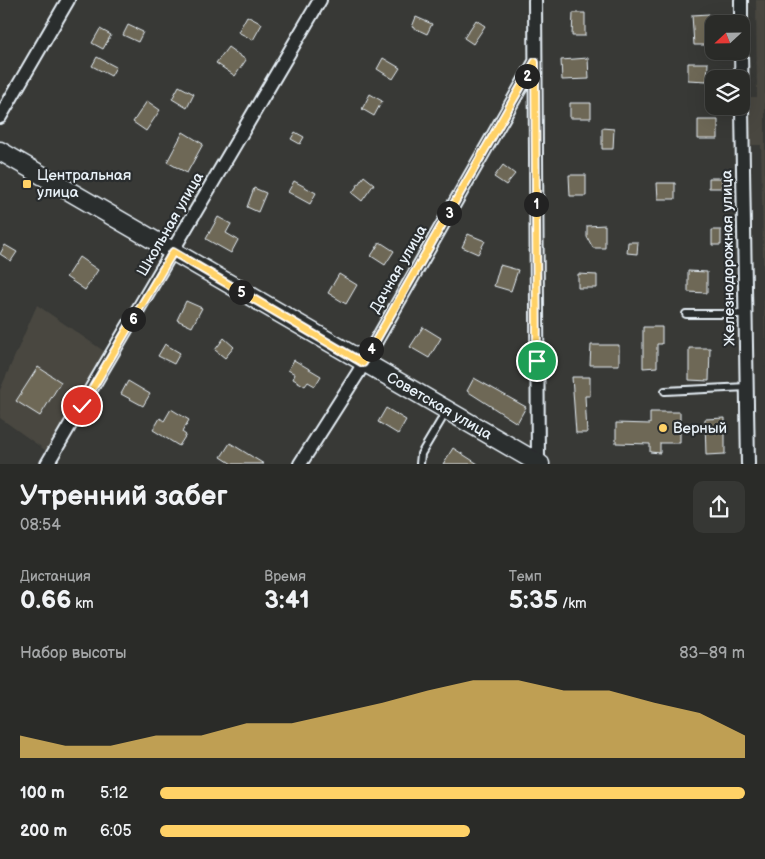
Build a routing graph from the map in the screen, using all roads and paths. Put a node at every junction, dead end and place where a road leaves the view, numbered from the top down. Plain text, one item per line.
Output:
1 (68, 0) edge
2 (320, 0) edge
3 (535, 0) edge
4 (741, 0) edge
5 (741, 15) edge
6 (741, 60) edge
7 (535, 62) junction
8 (0, 117) edge
9 (0, 152) edge
10 (173, 252) junction
11 (686, 314) dead end
12 (746, 314) junction
13 (363, 363) junction
14 (747, 387) junction
15 (665, 391) dead end
16 (447, 410) junction
17 (539, 463) edge
18 (47, 464) edge
19 (300, 464) edge
20 (420, 464) edge
21 (748, 464) edge

1 - 8 street
2 - 10 street, Школьная улица
3 - 7 street
4 - 5 street
6 - 12 street, Железнодорожная улица
7 - 13 street, Дачная улица
7 - 17 street
9 - 10 main road, Советская улица
10 - 13 main road, Советская улица
10 - 18 street, Школьная улица
11 - 12 lane
12 - 14 street, Железнодорожная улица
13 - 16 main road, Советская улица
13 - 19 street, Дачная улица
14 - 15 lane
14 - 21 street, Железнодорожная улица
16 - 17 main road, Советская улица
16 - 20 lane

